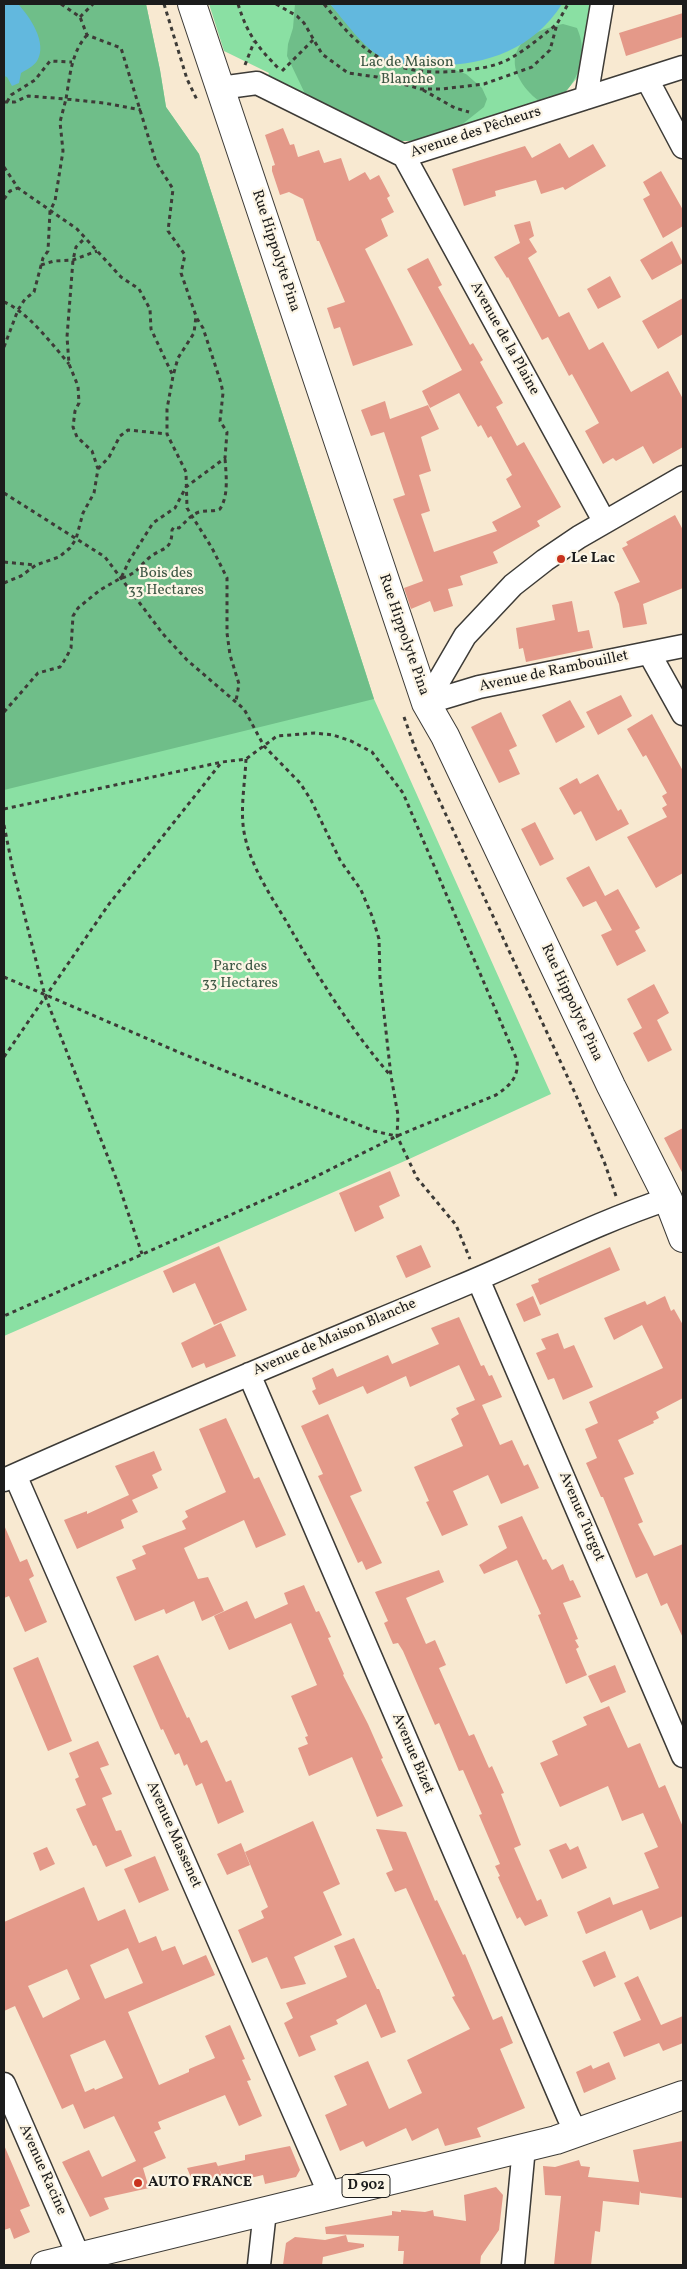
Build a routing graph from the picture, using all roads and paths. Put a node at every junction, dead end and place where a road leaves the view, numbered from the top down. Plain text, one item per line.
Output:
1 (61, 4) edge
2 (93, 4) edge
3 (192, 4) edge
4 (238, 4) edge
5 (276, 4) edge
6 (324, 4) edge
7 (568, 4) edge
8 (602, 4) edge
9 (80, 16) junction
10 (557, 24) junction
11 (87, 35) junction
12 (313, 40) junction
13 (254, 42) junction
14 (72, 62) junction
15 (245, 65) dead end
16 (683, 67) edge
17 (282, 72) junction
18 (646, 79) junction
19 (220, 88) junction
20 (421, 89) junction
21 (586, 98) junction
22 (66, 99) junction
23 (292, 101) junction
24 (5, 102) edge
25 (141, 110) junction
26 (473, 112) dead end
27 (683, 147) edge
28 (404, 156) junction
29 (4, 167) edge
30 (18, 188) junction
31 (4, 199) edge
32 (50, 211) junction
33 (84, 239) junction
34 (98, 250) junction
35 (73, 260) junction
36 (41, 265) junction
37 (4, 302) edge
38 (18, 310) junction
39 (196, 316) junction
40 (4, 348) edge
41 (69, 364) junction
42 (173, 376) junction
43 (167, 434) junction
44 (225, 458) junction
45 (98, 469) junction
46 (683, 477) edge
47 (186, 487) junction
48 (4, 493) edge
49 (192, 516) junction
50 (604, 521) junction
51 (76, 539) junction
52 (4, 562) edge
53 (36, 565) junction
54 (121, 578) junction
55 (4, 583) edge
56 (683, 646) edge
57 (650, 653) junction
58 (236, 701) junction
59 (426, 703) junction
60 (4, 712) edge
61 (683, 714) edge
62 (264, 746) junction
63 (246, 759) junction
64 (222, 762) junction
65 (4, 809) edge
66 (4, 825) edge
67 (4, 977) edge
68 (45, 996) junction
69 (4, 1057) edge
70 (391, 1076) junction
71 (396, 1136) junction
72 (668, 1199) junction
73 (683, 1238) edge
74 (142, 1254) junction
75 (478, 1279) junction
76 (4, 1316) edge
77 (249, 1374) junction
78 (10, 1478) edge
79 (683, 1756) edge
80 (4, 2084) edge
81 (683, 2096) edge
82 (577, 2134) junction
83 (524, 2147) junction
84 (330, 2195) junction
85 (265, 2210) junction
86 (79, 2257) junction
87 (45, 2265) edge
88 (259, 2265) edge
89 (513, 2265) edge

1 - 9 path
2 - 9 path
3 - 19 main road, Rue Hippolyte Pina
4 - 13 path
5 - 12 path
6 - 10 path
7 - 10 path
8 - 21 street
9 - 11 path
10 - 20 path
11 - 14 path
11 - 25 path
12 - 17 path
12 - 20 path
13 - 15 path
13 - 17 path
14 - 22 path
14 - 24 path
16 - 18 street, Avenue des Pêcheurs
17 - 23 path
18 - 21 street, Avenue des Pêcheurs
18 - 27 street
19 - 23 street, Avenue des Pêcheurs
19 - 59 main road, Rue Hippolyte Pina
20 - 26 path
21 - 28 street, Avenue des Pêcheurs
22 - 24 path
22 - 25 path
22 - 32 path
23 - 28 street, Avenue des Pêcheurs
25 - 39 path
28 - 50 street, Avenue de la Plaine
29 - 30 path
30 - 31 path
30 - 32 path
32 - 33 path
32 - 36 path
33 - 34 path
33 - 35 path
34 - 35 path
34 - 42 path
35 - 36 path
35 - 41 path
36 - 38 path
37 - 38 path
38 - 40 path
38 - 41 path
39 - 42 path
39 - 44 path
41 - 45 path
42 - 43 path
43 - 45 path
43 - 47 path
44 - 47 path
44 - 49 path
45 - 51 path
46 - 50 street
47 - 49 path
47 - 54 path
48 - 51 path
49 - 54 path
49 - 58 path
50 - 59 street
51 - 53 path
51 - 54 path
52 - 53 path
53 - 55 path
54 - 58 path
54 - 60 path
56 - 57 street, Avenue de Rambouillet
57 - 59 street, Avenue de Rambouillet
57 - 61 street
58 - 62 path
59 - 72 main road, Rue Hippolyte Pina
62 - 63 path
62 - 70 path
62 - 71 path
63 - 64 path
63 - 70 path
64 - 65 path
64 - 68 path
66 - 68 path
67 - 68 path
68 - 69 path
68 - 71 path
68 - 74 path
70 - 71 path
71 - 74 path
71 - 75 path
72 - 73 main road, Rue Hippolyte Pina
72 - 75 street, Avenue de Maison Blanche
74 - 76 path
75 - 77 street, Avenue de Maison Blanche
75 - 79 street, Avenue Turgot
77 - 78 street, Avenue de Maison Blanche
77 - 82 street, Avenue Bizet
78 - 84 street, Avenue Massenet
80 - 86 street, Avenue Racine
81 - 82 main road, D 902
82 - 83 main road, D 902
83 - 84 main road, D 902
83 - 89 street
84 - 85 main road, D 902
85 - 86 main road, D 902
85 - 88 street
86 - 87 main road, D 902

